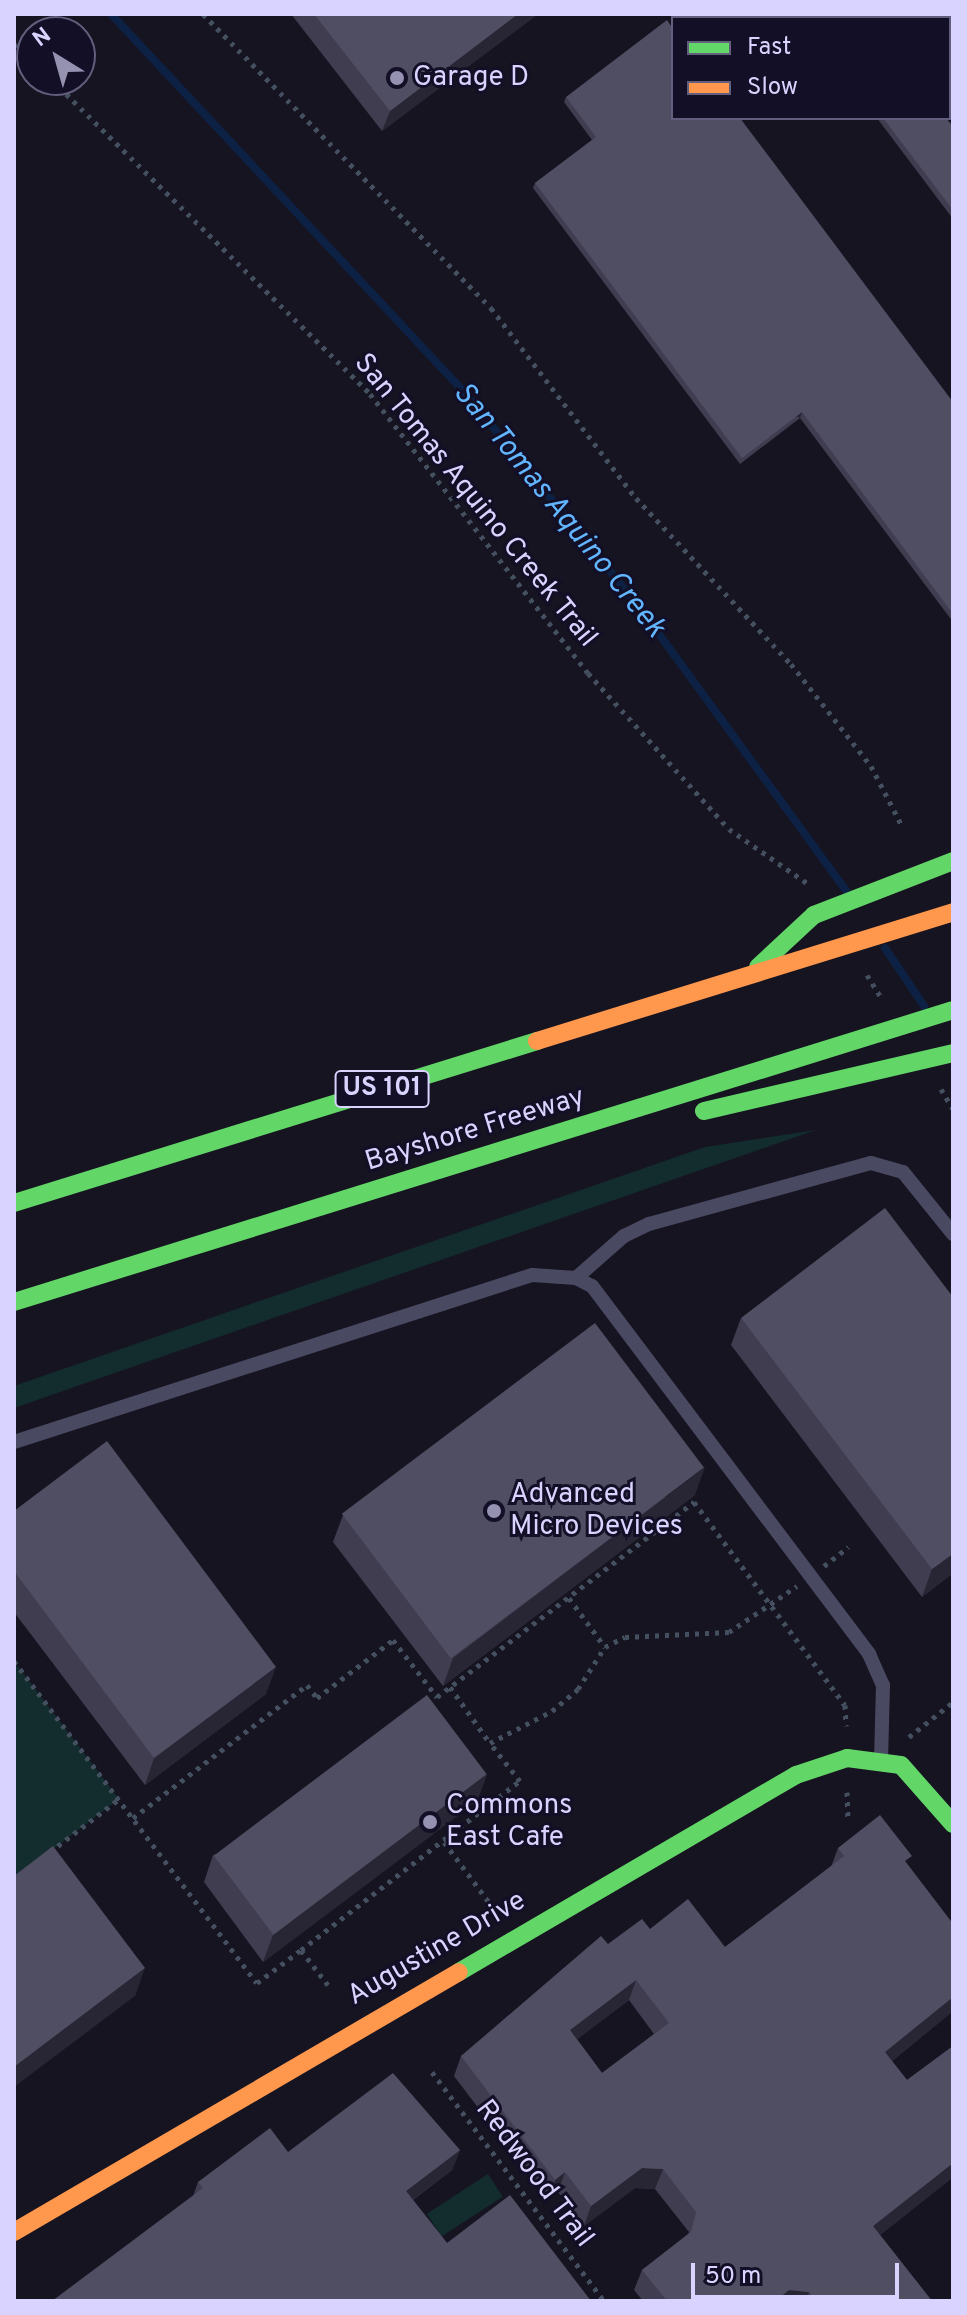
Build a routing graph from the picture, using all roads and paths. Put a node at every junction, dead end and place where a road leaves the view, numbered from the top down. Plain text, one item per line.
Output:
1 (203, 14) edge
2 (68, 96) edge
3 (659, 747) dead end
4 (902, 826) dead end
5 (946, 864) edge
6 (951, 913) edge
7 (751, 974) junction
8 (953, 1010) edge
9 (953, 1053) edge
10 (587, 1125) junction
11 (14, 1203) edge
12 (953, 1234) edge
13 (576, 1278) junction
14 (14, 1302) edge
15 (14, 1442) edge
16 (848, 1547) dead end
17 (810, 1576) junction
18 (569, 1598) junction
19 (771, 1606) junction
20 (605, 1647) junction
21 (14, 1661) edge
22 (450, 1687) junction
23 (953, 1702) edge
24 (490, 1743) junction
25 (847, 1758) junction
26 (881, 1761) junction
27 (901, 1765) junction
28 (119, 1799) junction
29 (133, 1818) junction
30 (848, 1819) dead end
31 (953, 1824) edge
32 (444, 1842) junction
33 (37, 1862) edge
34 (488, 1901) dead end
35 (301, 1950) junction
36 (328, 1985) dead end
37 (432, 2072) dead end
38 (14, 2232) edge
39 (604, 2301) edge

1 - 4 path
2 - 3 path, San Tomas Aquino Creek Trail
5 - 7 main road
6 - 7 main road, US 101
7 - 11 main road, US 101
8 - 10 main road, Bayshore Freeway
9 - 10 main road
10 - 14 main road, Bayshore Freeway
12 - 13 lane
13 - 15 lane
13 - 17 lane
16 - 17 path
17 - 19 path
17 - 26 lane
18 - 19 path
18 - 20 path
18 - 22 path
19 - 20 path
19 - 25 path
20 - 24 path
21 - 28 path
22 - 24 path
22 - 29 path
23 - 27 path
24 - 32 path
25 - 26 main road, Augustine Drive
25 - 30 path
25 - 38 main road, Augustine Drive
26 - 27 main road, Augustine Drive
27 - 31 main road
28 - 29 path
28 - 33 path
29 - 35 path
32 - 34 path
32 - 35 path
35 - 36 path
37 - 39 path, Redwood Trail

